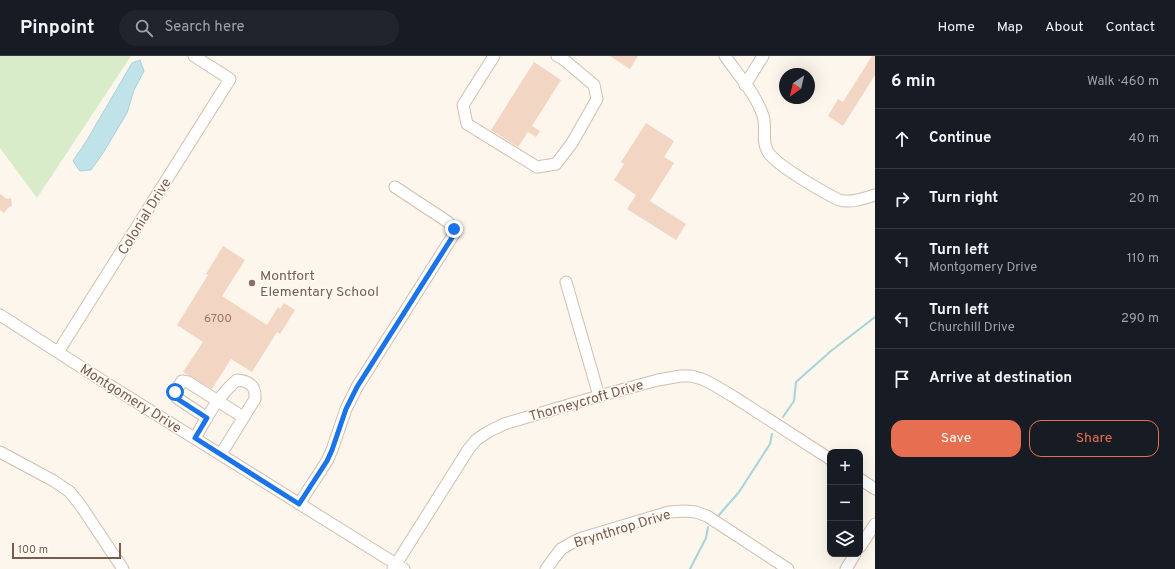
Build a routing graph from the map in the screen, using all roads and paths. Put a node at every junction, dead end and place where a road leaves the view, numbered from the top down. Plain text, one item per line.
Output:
1 (194, 56) edge
2 (494, 56) edge
3 (725, 56) edge
4 (763, 56) edge
5 (562, 57) edge
6 (745, 85) junction
7 (395, 187) dead end
8 (875, 195) edge
9 (566, 282) dead end
10 (0, 315) edge
11 (58, 352) junction
12 (599, 396) junction
13 (217, 401) junction
14 (243, 417) junction
15 (207, 418) junction
16 (195, 438) junction
17 (0, 452) edge
18 (221, 454) junction
19 (827, 457) edge
20 (863, 481) edge
21 (875, 489) edge
22 (299, 504) junction
23 (875, 524) edge
24 (863, 542) edge
25 (853, 557) edge
26 (398, 567) edge
27 (123, 569) edge
28 (546, 569) edge
29 (788, 569) edge
30 (846, 569) edge

1 - 11 street, Colonial Drive
2 - 5 street
3 - 6 street
4 - 6 street
6 - 8 street
7 - 22 street
9 - 12 street
10 - 11 street, Montgomery Drive
11 - 16 street, Montgomery Drive
12 - 19 street, Thorneycroft Drive
12 - 26 street, Thorneycroft Drive
13 - 14 street
13 - 14 street
13 - 15 street
13 - 15 street
14 - 18 street
15 - 16 street
16 - 18 street, Montgomery Drive
17 - 27 street
18 - 22 street, Montgomery Drive
20 - 21 street
22 - 26 street, Montgomery Drive
23 - 24 street
25 - 30 street
28 - 29 street, Brynthrop Drive

